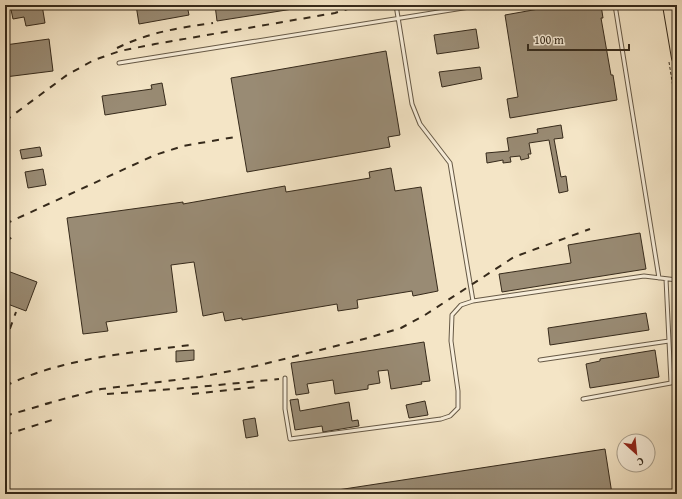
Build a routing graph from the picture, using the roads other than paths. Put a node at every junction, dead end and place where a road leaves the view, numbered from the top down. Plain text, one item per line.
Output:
1 (396, 5) edge
2 (482, 5) edge
3 (615, 5) edge
4 (668, 5) edge
5 (398, 18) junction
6 (674, 20) edge
7 (677, 58) edge
8 (119, 63) dead end
9 (659, 278) junction
10 (666, 279) junction
11 (677, 280) edge
12 (473, 301) junction
13 (669, 341) junction
14 (540, 360) dead end
15 (285, 378) dead end
16 (582, 398) dead end

1 - 5 lane
2 - 5 lane
3 - 9 lane
4 - 6 main road
5 - 8 lane
5 - 12 lane
6 - 7 main road
9 - 10 lane
9 - 12 lane
10 - 11 lane
10 - 13 lane
12 - 15 lane
13 - 14 lane
13 - 16 lane

